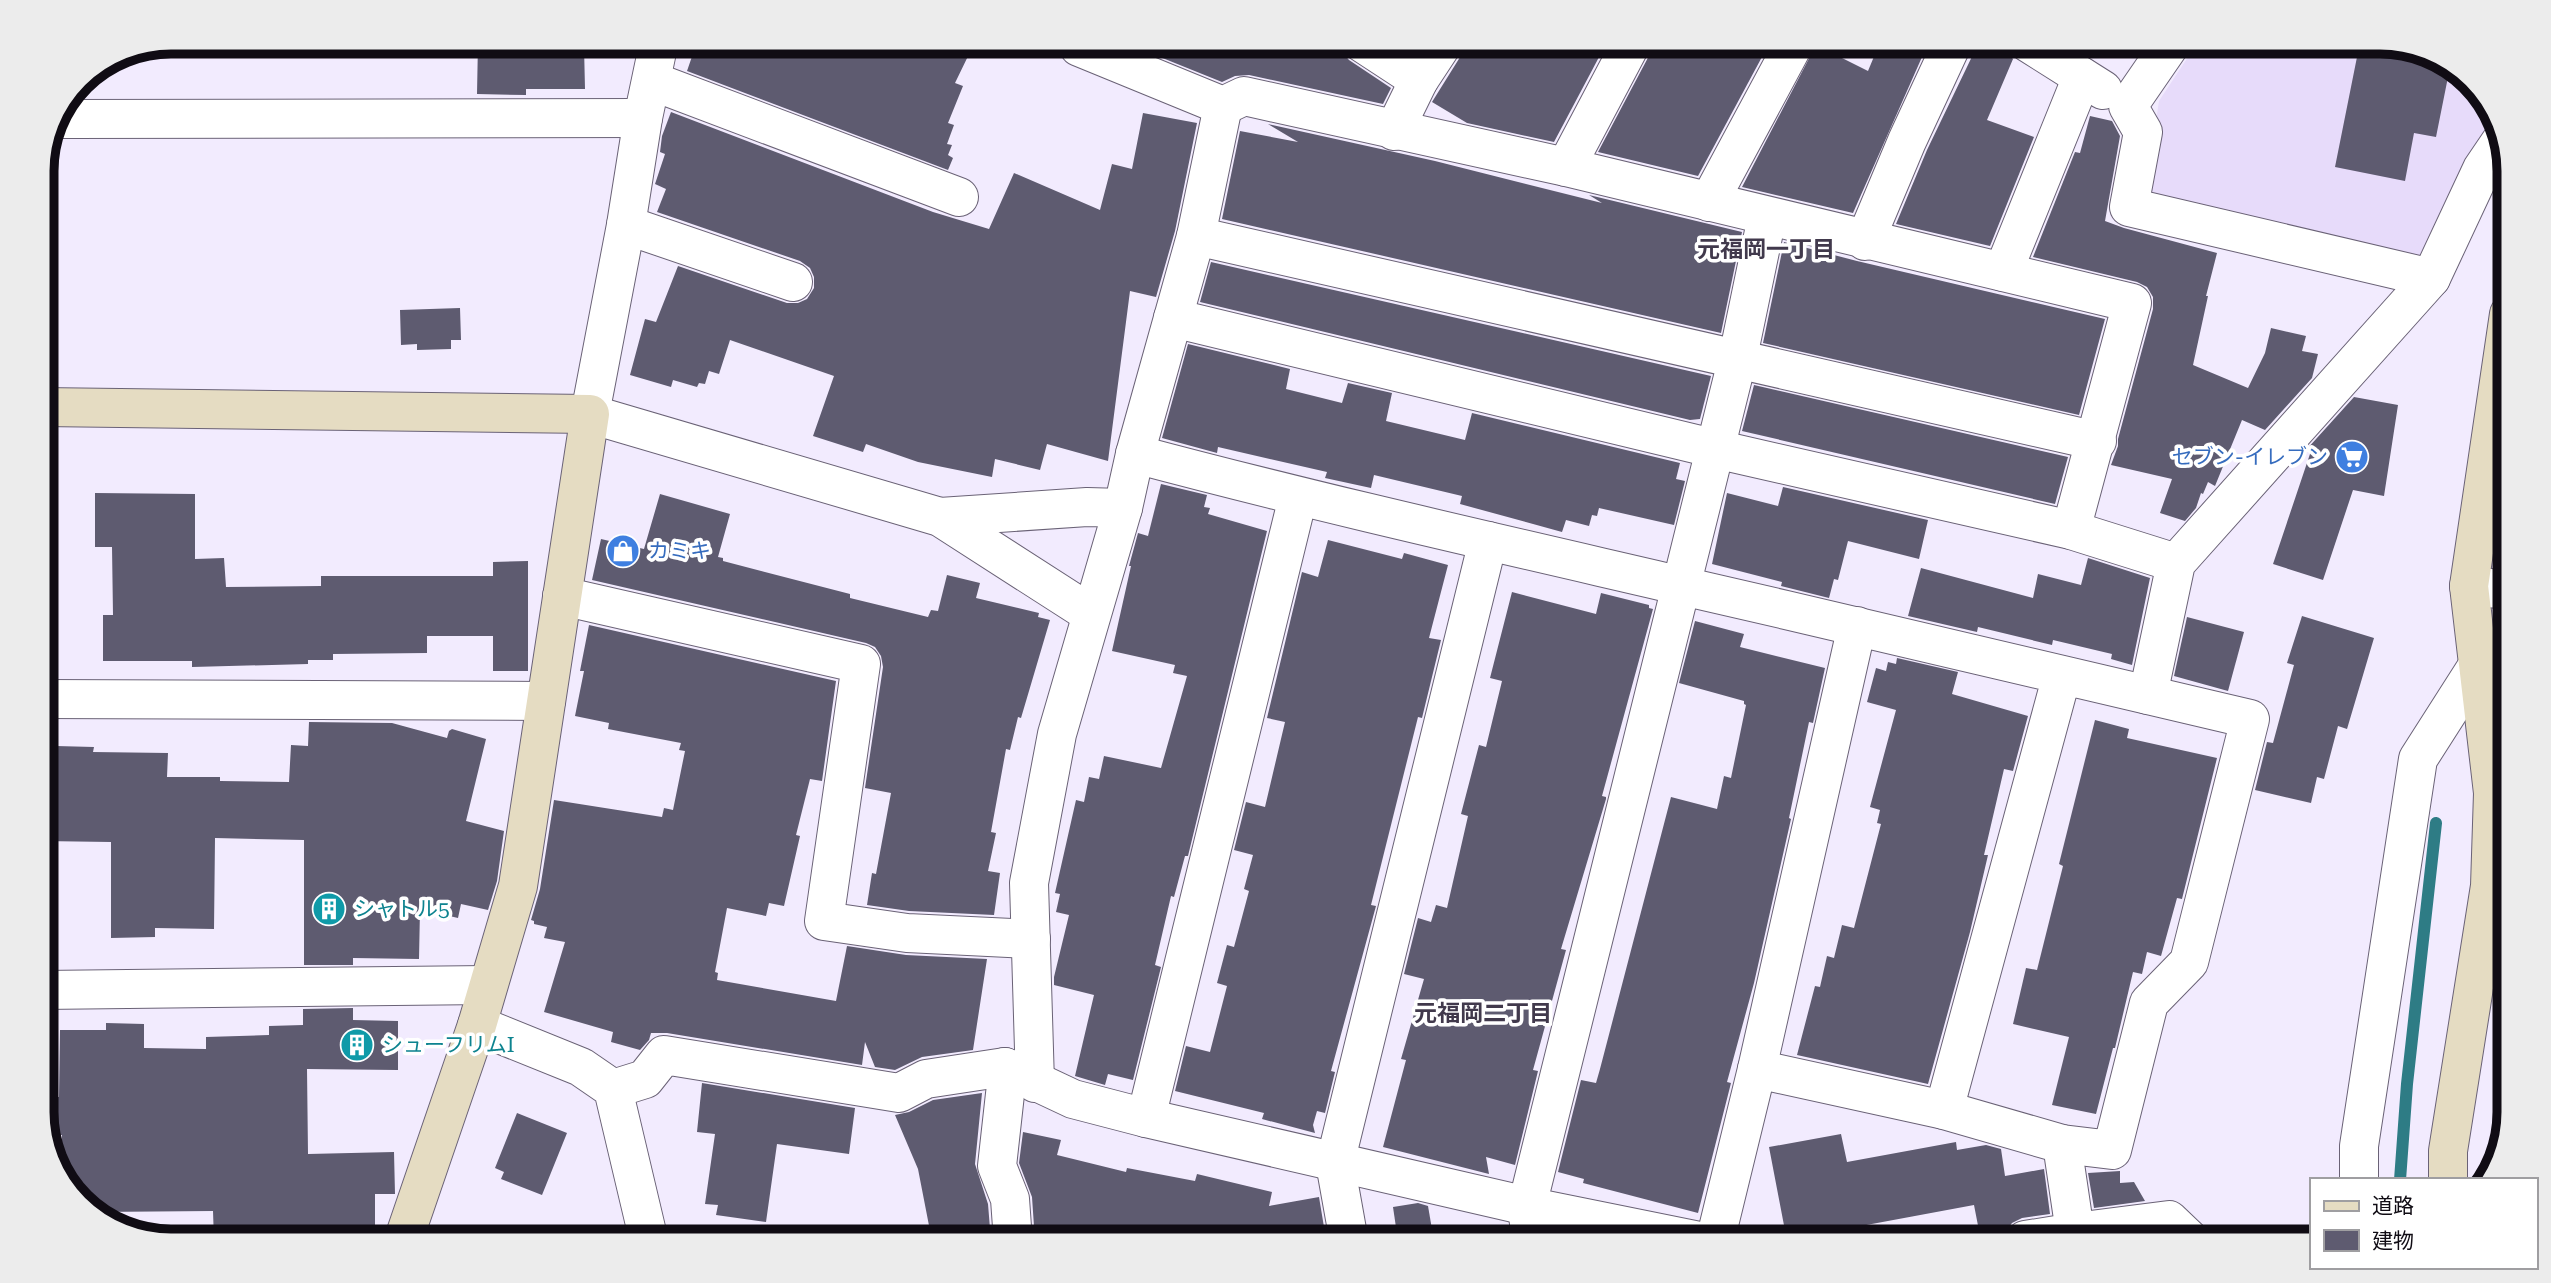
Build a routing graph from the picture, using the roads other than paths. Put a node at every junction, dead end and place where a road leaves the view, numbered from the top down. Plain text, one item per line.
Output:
1 (657, 54) edge
2 (1096, 54) edge
3 (1379, 54) edge
4 (1436, 54) edge
5 (1626, 54) edge
6 (1789, 54) edge
7 (1947, 54) edge
8 (2046, 54) edge
9 (2164, 54) edge
10 (2082, 77) junction
11 (1419, 80) junction
12 (652, 81) junction
13 (1223, 106) junction
14 (2128, 106) junction
15 (643, 118) junction
16 (67, 119) edge
17 (1394, 131) junction
18 (2494, 151) edge
19 (1566, 167) junction
20 (959, 197) dead end
21 (1709, 202) junction
22 (1767, 217) junction
23 (626, 225) junction
24 (1196, 236) junction
25 (1865, 240) junction
26 (2003, 272) junction
27 (2431, 278) junction
28 (793, 282) dead end
29 (1173, 318) junction
30 (1738, 357) junction
31 (2496, 401) edge
32 (55, 407) edge
33 (590, 414) junction
34 (2097, 441) junction
35 (1714, 449) junction
36 (1135, 454) junction
37 (1298, 497) junction
38 (1123, 508) junction
39 (940, 517) junction
40 (2071, 530) junction
41 (1488, 541) junction
42 (2176, 564) junction
43 (1680, 585) junction
44 (2469, 586) junction
45 (2496, 589) edge
46 (562, 596) junction
47 (1091, 614) junction
48 (1857, 626) junction
49 (2478, 665) junction
50 (2062, 675) junction
51 (2148, 695) junction
52 (55, 699) edge
53 (546, 701) junction
54 (1031, 939) junction
55 (488, 985) junction
56 (55, 989) edge
57 (477, 1025) junction
58 (1757, 1069) junction
59 (1020, 1075) junction
60 (613, 1089) junction
61 (1944, 1110) junction
62 (1146, 1118) junction
63 (2062, 1144) junction
64 (1335, 1163) junction
65 (2359, 1178) edge
66 (2448, 1178) edge
67 (1529, 1223) edge
68 (407, 1229) edge
69 (646, 1229) edge
70 (1012, 1229) edge
71 (1347, 1229) edge
72 (1586, 1229) edge
73 (1718, 1229) edge
74 (2075, 1229) edge
75 (2098, 1229) edge
76 (2178, 1229) edge

1 - 12 street
2 - 13 street
3 - 11 street
4 - 11 street
5 - 19 street
6 - 21 street
7 - 25 street
8 - 10 street
9 - 14 street
10 - 14 street
10 - 26 street
11 - 17 street
12 - 15 street
12 - 20 street
13 - 17 street
13 - 24 street
14 - 27 street
15 - 16 street
15 - 23 street
17 - 19 street
18 - 27 street
19 - 21 street
21 - 22 street
22 - 25 street
22 - 30 street
23 - 28 street
23 - 33 street
24 - 29 street
24 - 30 street
25 - 26 street
26 - 34 street
27 - 42 street
29 - 35 street
29 - 36 street
30 - 34 street
30 - 35 street
31 - 44 street
32 - 33 street
33 - 39 street
33 - 46 street
34 - 40 street
35 - 40 street
35 - 43 street
36 - 37 street
36 - 38 street
37 - 41 street
37 - 62 street
38 - 39 street
38 - 47 street
39 - 47 street
40 - 42 street
41 - 43 street
41 - 64 street
42 - 51 street
43 - 48 street
43 - 67 street
44 - 45 street
44 - 49 street
46 - 53 street
46 - 54 street
47 - 54 street
48 - 50 street
48 - 58 street
49 - 65 street
49 - 66 street
50 - 51 street
50 - 61 street
51 - 63 street
52 - 53 street
53 - 55 street
54 - 59 street
55 - 56 street
55 - 57 street
57 - 60 street
57 - 68 street
58 - 61 street
58 - 73 street
59 - 60 street
59 - 62 street
59 - 70 street
60 - 69 street
61 - 63 street
62 - 64 street
63 - 74 street
64 - 67 street
64 - 71 street
67 - 72 street
75 - 76 street

